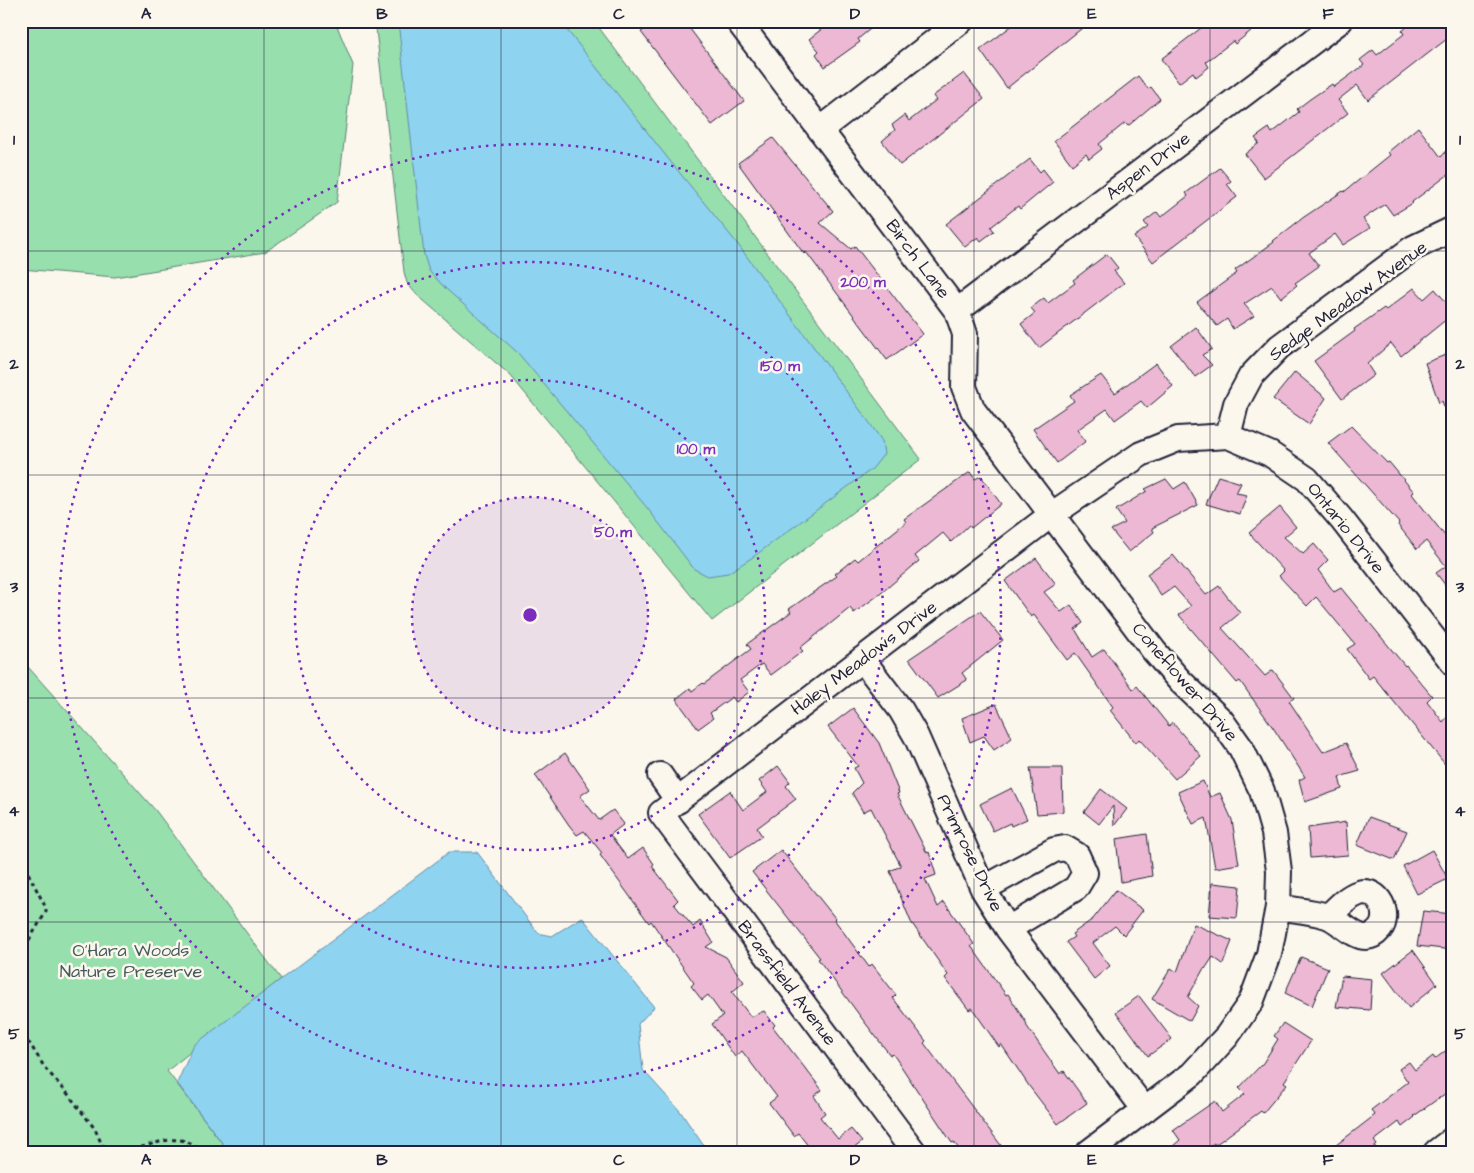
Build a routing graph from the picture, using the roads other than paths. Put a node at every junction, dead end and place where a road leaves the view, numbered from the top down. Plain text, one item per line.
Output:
1 (738, 21) edge
2 (961, 21) edge
3 (1340, 21) edge
4 (821, 129) junction
5 (1453, 229) edge
6 (957, 311) junction
7 (1228, 436) junction
8 (1051, 515) junction
9 (862, 659) junction
10 (1453, 663) edge
11 (660, 776) dead end
12 (669, 807) junction
13 (983, 889) junction
14 (1278, 908) junction
15 (1329, 916) dead end
16 (1008, 929) junction
17 (1145, 1110) junction
18 (1453, 1139) edge
19 (914, 1152) edge
20 (1089, 1152) edge
21 (1436, 1152) edge

1 - 4 street, Birch Lane
2 - 4 street
3 - 6 street, Aspen Drive
4 - 6 street, Birch Lane
5 - 7 street, Sedge Meadow Avenue
6 - 8 street, Birch Lane
7 - 8 street, Ontario Drive
7 - 10 street, Ontario Drive
8 - 9 street, Haley Meadows Drive
8 - 14 street, Coneflower Drive
9 - 12 street, Haley Meadows Drive
9 - 13 street, Primrose Drive
11 - 12 street
12 - 19 street, Brassfield Avenue
13 - 16 street, Primrose Drive
13 - 16 street
14 - 15 street
14 - 17 street, Coneflower Drive
16 - 17 street, Primrose Drive
17 - 20 street, Coneflower Drive
18 - 21 street

